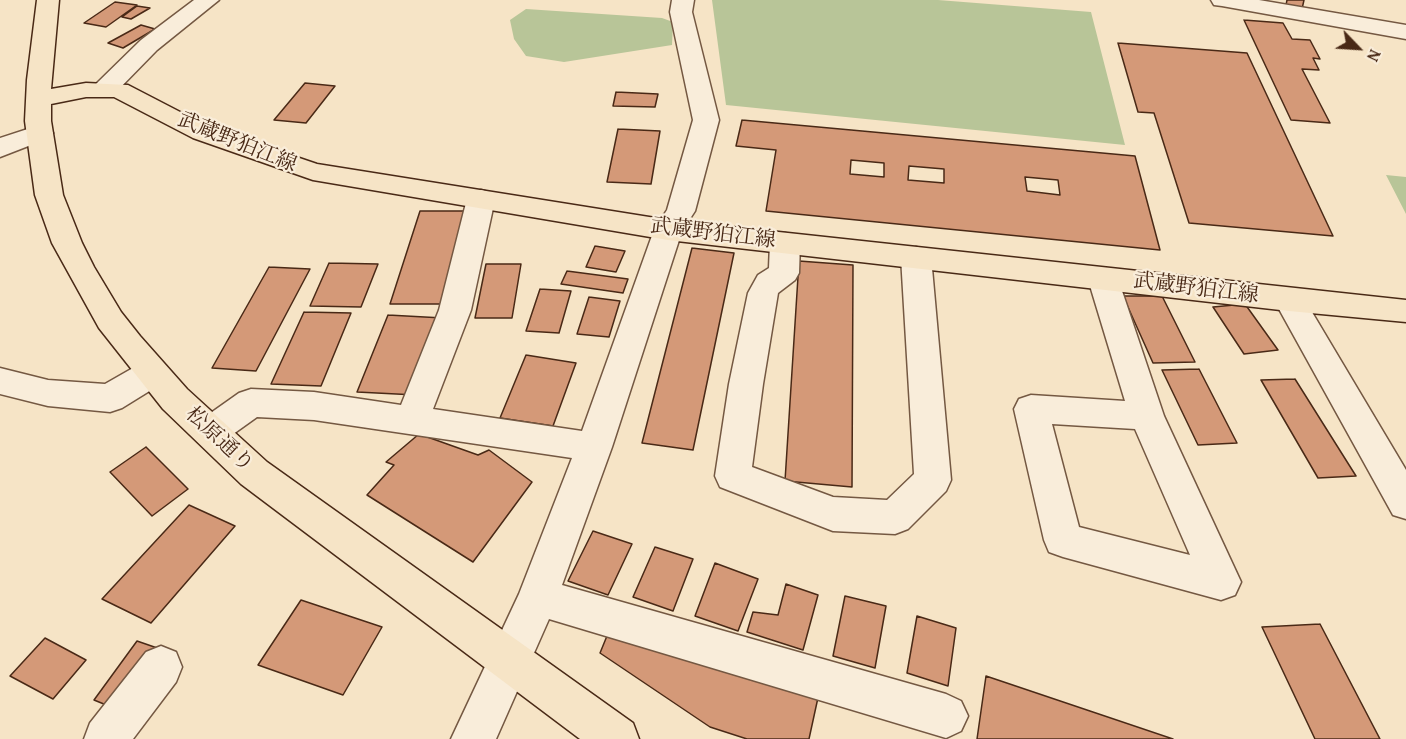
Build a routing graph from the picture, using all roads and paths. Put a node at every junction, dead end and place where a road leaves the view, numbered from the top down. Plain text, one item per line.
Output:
1 (48, 0) edge
2 (208, 0) edge
3 (683, 0) edge
4 (1222, 0) edge
5 (1406, 32) edge
6 (105, 88) junction
7 (39, 116) junction
8 (0, 149) edge
9 (481, 200) junction
10 (668, 230) junction
11 (785, 243) junction
12 (916, 257) junction
13 (1103, 279) junction
14 (1289, 300) junction
15 (1406, 311) edge
16 (152, 373) junction
17 (0, 381) edge
18 (1147, 416) junction
19 (412, 420) junction
20 (210, 432) junction
21 (594, 447) junction
22 (1406, 503) edge
23 (538, 597) junction
24 (510, 662) junction
25 (161, 667) dead end
26 (946, 716) dead end
27 (106, 739) edge
28 (473, 739) edge
29 (617, 739) edge

1 - 7 main road, 松原通り
2 - 6 street
3 - 10 street
4 - 5 street
6 - 7 main road, 武蔵野狛江線
6 - 9 main road, 武蔵野狛江線
7 - 8 street
7 - 16 main road, 松原通り
9 - 10 main road, 武蔵野狛江線
9 - 19 street
10 - 11 main road, 武蔵野狛江線
10 - 21 street
11 - 12 main road, 武蔵野狛江線
11 - 12 street
12 - 13 main road, 武蔵野狛江線
13 - 14 main road, 武蔵野狛江線
13 - 18 street
14 - 15 main road, 武蔵野狛江線
14 - 22 street
16 - 17 street
16 - 20 main road, 松原通り
18 - 18 street
19 - 20 street
19 - 21 street
20 - 24 main road, 松原通り
21 - 23 street
23 - 24 street
23 - 26 street
24 - 28 street
24 - 29 main road, 松原通り
25 - 27 street

